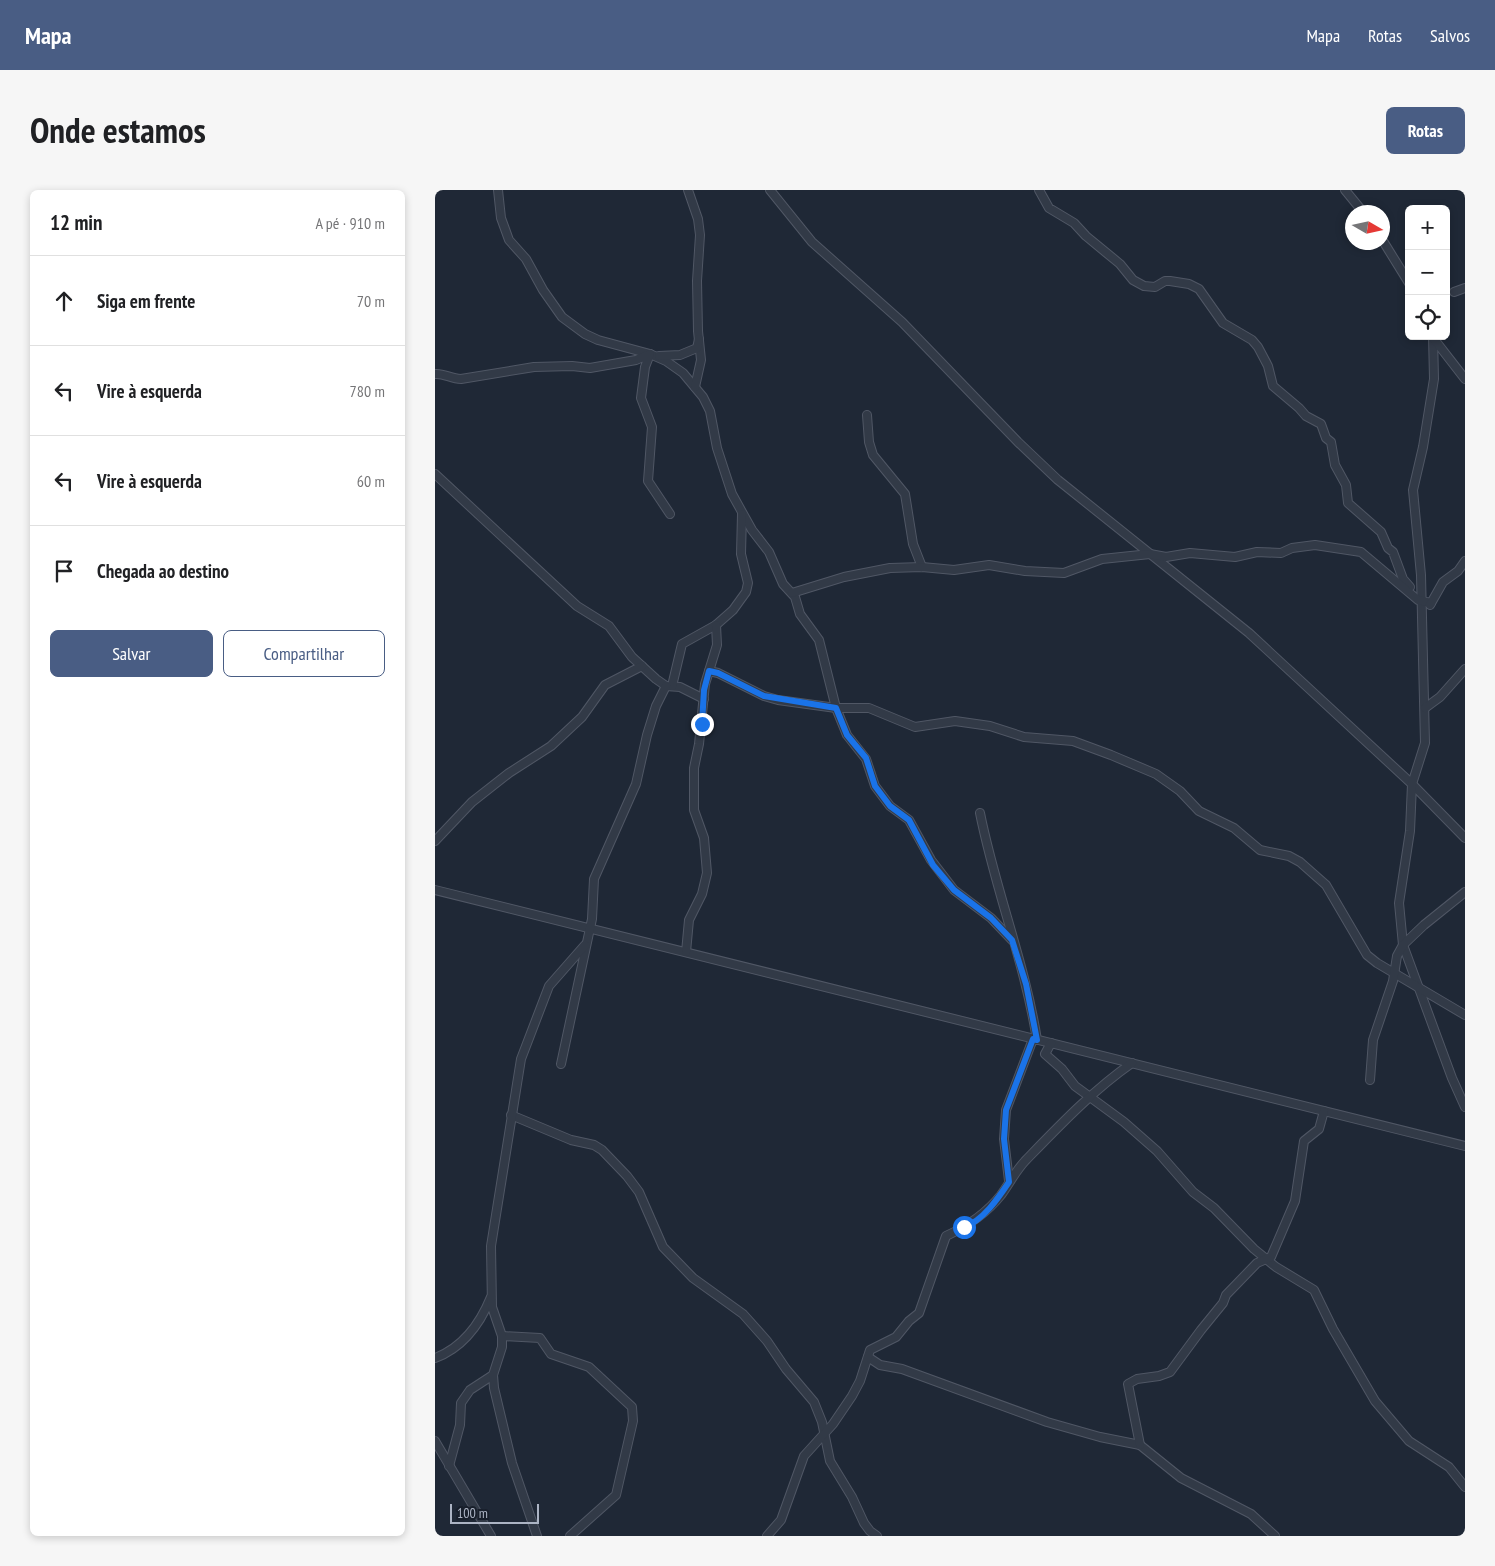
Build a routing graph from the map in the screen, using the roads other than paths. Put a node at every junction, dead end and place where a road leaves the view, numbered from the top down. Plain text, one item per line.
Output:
1 (498, 190) edge
2 (688, 190) edge
3 (771, 190) edge
4 (1039, 190) edge
5 (1345, 190) edge
6 (1357, 205) edge
7 (1389, 250) edge
8 (1405, 277) edge
9 (1465, 288) edge
10 (1454, 292) dead end
11 (699, 338) junction
12 (1433, 340) edge
13 (1435, 340) edge
14 (653, 355) junction
15 (435, 374) edge
16 (1465, 379) edge
17 (695, 387) junction
18 (867, 415) dead end
19 (435, 474) edge
20 (741, 510) junction
21 (670, 514) dead end
22 (1150, 554) junction
23 (1465, 561) edge
24 (922, 567) junction
25 (791, 593) junction
26 (1413, 594) junction
27 (1422, 602) junction
28 (1431, 603) junction
29 (1423, 618) junction
30 (716, 625) junction
31 (642, 666) junction
32 (1465, 669) edge
33 (709, 671) junction
34 (669, 686) junction
35 (704, 699) junction
36 (836, 708) junction
37 (1425, 708) junction
38 (1412, 784) junction
39 (979, 813) dead end
40 (1465, 838) edge
41 (435, 841) edge
42 (435, 890) edge
43 (1465, 892) edge
44 (592, 919) junction
45 (589, 928) junction
46 (601, 931) junction
47 (1012, 940) junction
48 (585, 945) junction
49 (1403, 945) junction
50 (686, 952) junction
51 (1395, 972) junction
52 (1419, 989) junction
53 (1465, 1015) edge
54 (1035, 1039) junction
55 (1051, 1043) junction
56 (1132, 1063) junction
57 (561, 1064) dead end
58 (1369, 1080) dead end
59 (1091, 1098) junction
60 (1465, 1108) edge
61 (1324, 1111) junction
62 (511, 1115) junction
63 (1465, 1146) edge
64 (1009, 1182) junction
65 (1266, 1259) junction
66 (491, 1295) junction
67 (502, 1336) junction
68 (868, 1357) junction
69 (435, 1358) edge
70 (493, 1375) junction
71 (825, 1433) junction
72 (435, 1441) edge
73 (1140, 1445) junction
74 (449, 1466) junction
75 (1465, 1487) edge
76 (491, 1536) edge
77 (537, 1536) edge
78 (570, 1536) edge
79 (767, 1536) edge
80 (877, 1536) edge
81 (1275, 1536) edge

1 - 14 street
2 - 11 street
3 - 22 street
4 - 26 street
5 - 6 street
7 - 8 street
9 - 10 street
11 - 14 street
11 - 17 street
12 - 27 street
13 - 16 street
14 - 15 street
14 - 17 street
14 - 21 street
17 - 20 street
18 - 24 street
19 - 31 street
20 - 25 street
20 - 30 street
22 - 24 street
22 - 26 street
22 - 38 street
23 - 28 street
24 - 25 street
25 - 36 street
26 - 27 street
27 - 28 street
27 - 29 street
28 - 29 street
29 - 37 street
30 - 33 street
30 - 34 street
31 - 34 street
31 - 41 street
32 - 37 street
33 - 35 street
33 - 36 street
34 - 35 street
34 - 44 street
35 - 50 street
36 - 47 street
36 - 51 street
37 - 38 street
38 - 40 street
38 - 49 street
39 - 47 street
42 - 45 street
43 - 49 street
44 - 45 street
44 - 46 street
45 - 46 street
45 - 48 street
46 - 50 street
47 - 54 street
48 - 57 street
48 - 62 street
49 - 51 street
49 - 52 street
50 - 54 street
51 - 52 street
51 - 58 street
52 - 53 street
52 - 60 street
54 - 55 street
54 - 64 street
55 - 56 street
55 - 59 street
56 - 59 street
56 - 61 street
59 - 64 street
59 - 65 street
61 - 63 street
61 - 65 street
62 - 66 street
62 - 71 street
64 - 68 street
65 - 73 street
65 - 75 street
66 - 67 street
66 - 69 street
67 - 70 street
67 - 78 street
68 - 71 street
68 - 73 street
70 - 74 street
70 - 77 street
71 - 79 street
71 - 80 street
72 - 74 street
73 - 81 street
74 - 76 street

